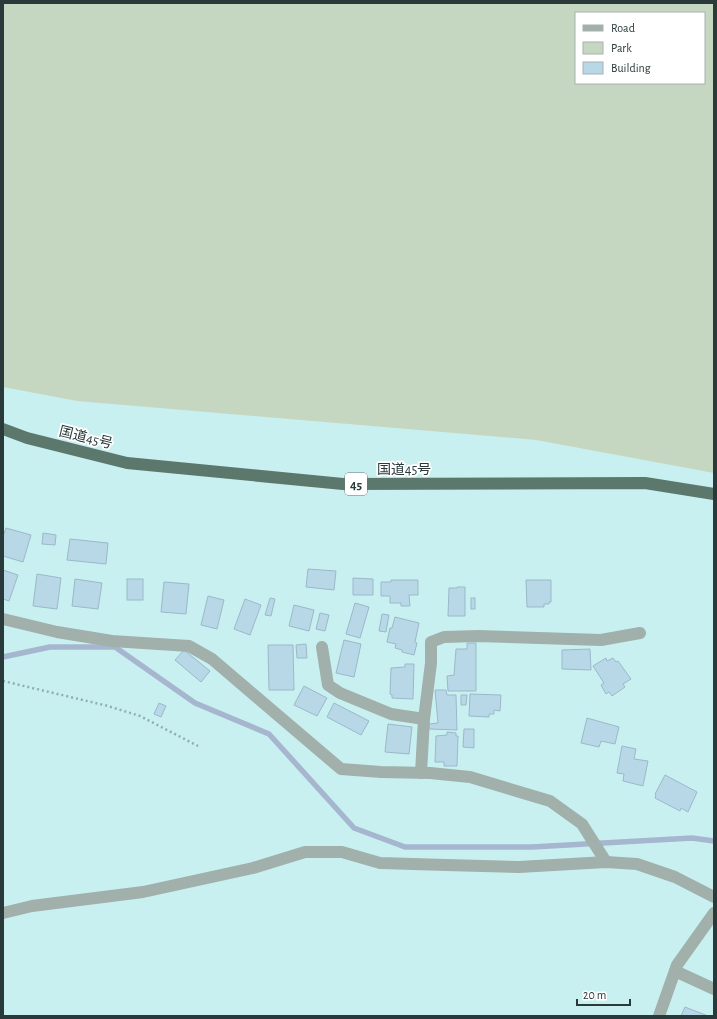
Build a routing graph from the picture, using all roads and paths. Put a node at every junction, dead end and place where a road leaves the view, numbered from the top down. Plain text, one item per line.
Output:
1 (3, 429) edge
2 (714, 494) edge
3 (3, 619) edge
4 (640, 633) dead end
5 (322, 647) dead end
6 (3, 681) edge
7 (424, 719) junction
8 (198, 746) dead end
9 (421, 773) junction
10 (603, 858) junction
11 (714, 897) edge
12 (3, 913) edge
13 (714, 913) edge
14 (675, 971) junction
15 (714, 989) edge
16 (659, 1016) edge

1 - 2 highway, 国道45号 / 45
3 - 9 street
4 - 7 street
5 - 7 street
6 - 8 path
7 - 9 street
9 - 10 street
10 - 11 street
10 - 12 street
13 - 14 street
14 - 15 street
14 - 16 street

